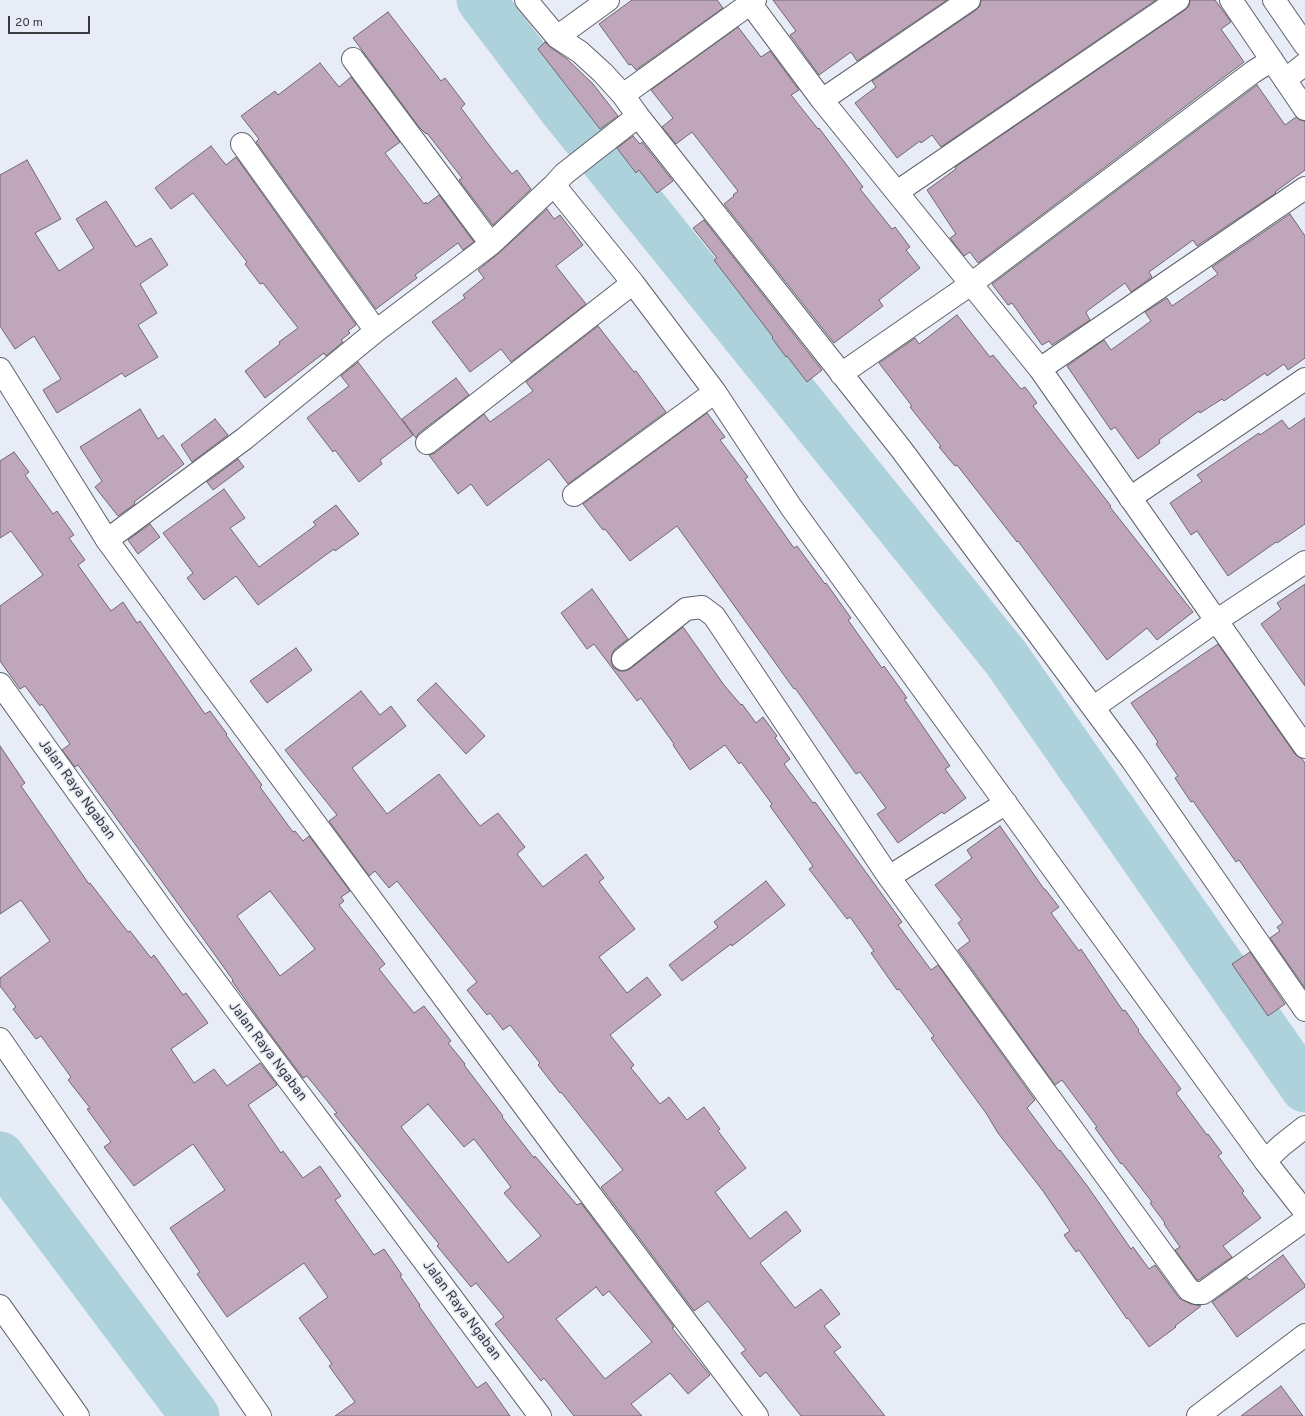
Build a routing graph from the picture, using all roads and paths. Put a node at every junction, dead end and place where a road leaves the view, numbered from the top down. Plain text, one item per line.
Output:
1 (526, 0) edge
2 (608, 0) edge
3 (969, 0) edge
4 (1178, 0) edge
5 (1231, 0) edge
6 (1274, 0) edge
7 (752, 2) edge
8 (557, 37) junction
9 (1305, 45) edge
10 (353, 59) dead end
11 (1272, 60) junction
12 (1305, 64) edge
13 (1285, 80) junction
14 (623, 95) junction
15 (822, 100) junction
16 (1305, 108) edge
17 (638, 116) junction
18 (242, 144) dead end
19 (559, 180) junction
20 (1305, 188) edge
21 (897, 192) junction
22 (491, 244) junction
23 (633, 283) junction
24 (971, 284) junction
25 (376, 331) junction
26 (0, 369) edge
27 (1040, 369) junction
28 (841, 374) junction
29 (1305, 379) edge
30 (715, 392) junction
31 (427, 443) dead end
32 (574, 495) dead end
33 (1130, 498) junction
34 (107, 540) junction
35 (1305, 562) edge
36 (1216, 621) junction
37 (623, 659) dead end
38 (0, 684) edge
39 (1094, 707) junction
40 (1305, 747) edge
41 (1006, 803) junction
42 (889, 877) junction
43 (1305, 1010) edge
44 (0, 1040) edge
45 (1305, 1127) edge
46 (1265, 1161) junction
47 (1305, 1212) edge
48 (1305, 1220) edge
49 (0, 1306) edge
50 (1305, 1335) edge
51 (78, 1416) edge
52 (260, 1416) edge
53 (540, 1416) edge
54 (757, 1416) edge
55 (1198, 1416) edge

1 - 8 street
2 - 8 street
3 - 15 street
4 - 21 street
5 - 11 street
6 - 9 street
7 - 14 street
7 - 15 street
8 - 14 street
10 - 22 street
11 - 13 street
11 - 24 street
12 - 13 street
13 - 16 street
14 - 17 street
15 - 21 street
17 - 19 street
17 - 28 street
18 - 25 street
19 - 22 street
19 - 23 street
20 - 27 street
21 - 24 street
22 - 25 street
23 - 30 street
23 - 31 street
24 - 27 street
24 - 28 street
25 - 34 street
26 - 34 street
27 - 33 street
28 - 39 street
29 - 33 street
30 - 32 street
30 - 41 street
33 - 36 street
34 - 54 street
35 - 36 street
36 - 39 street
36 - 40 street
37 - 42 street
38 - 53 street, Jalan Raya Ngaban
39 - 43 street
41 - 42 street
41 - 46 street
42 - 48 street
44 - 52 street
45 - 46 street
46 - 47 street
49 - 51 street
50 - 55 street

